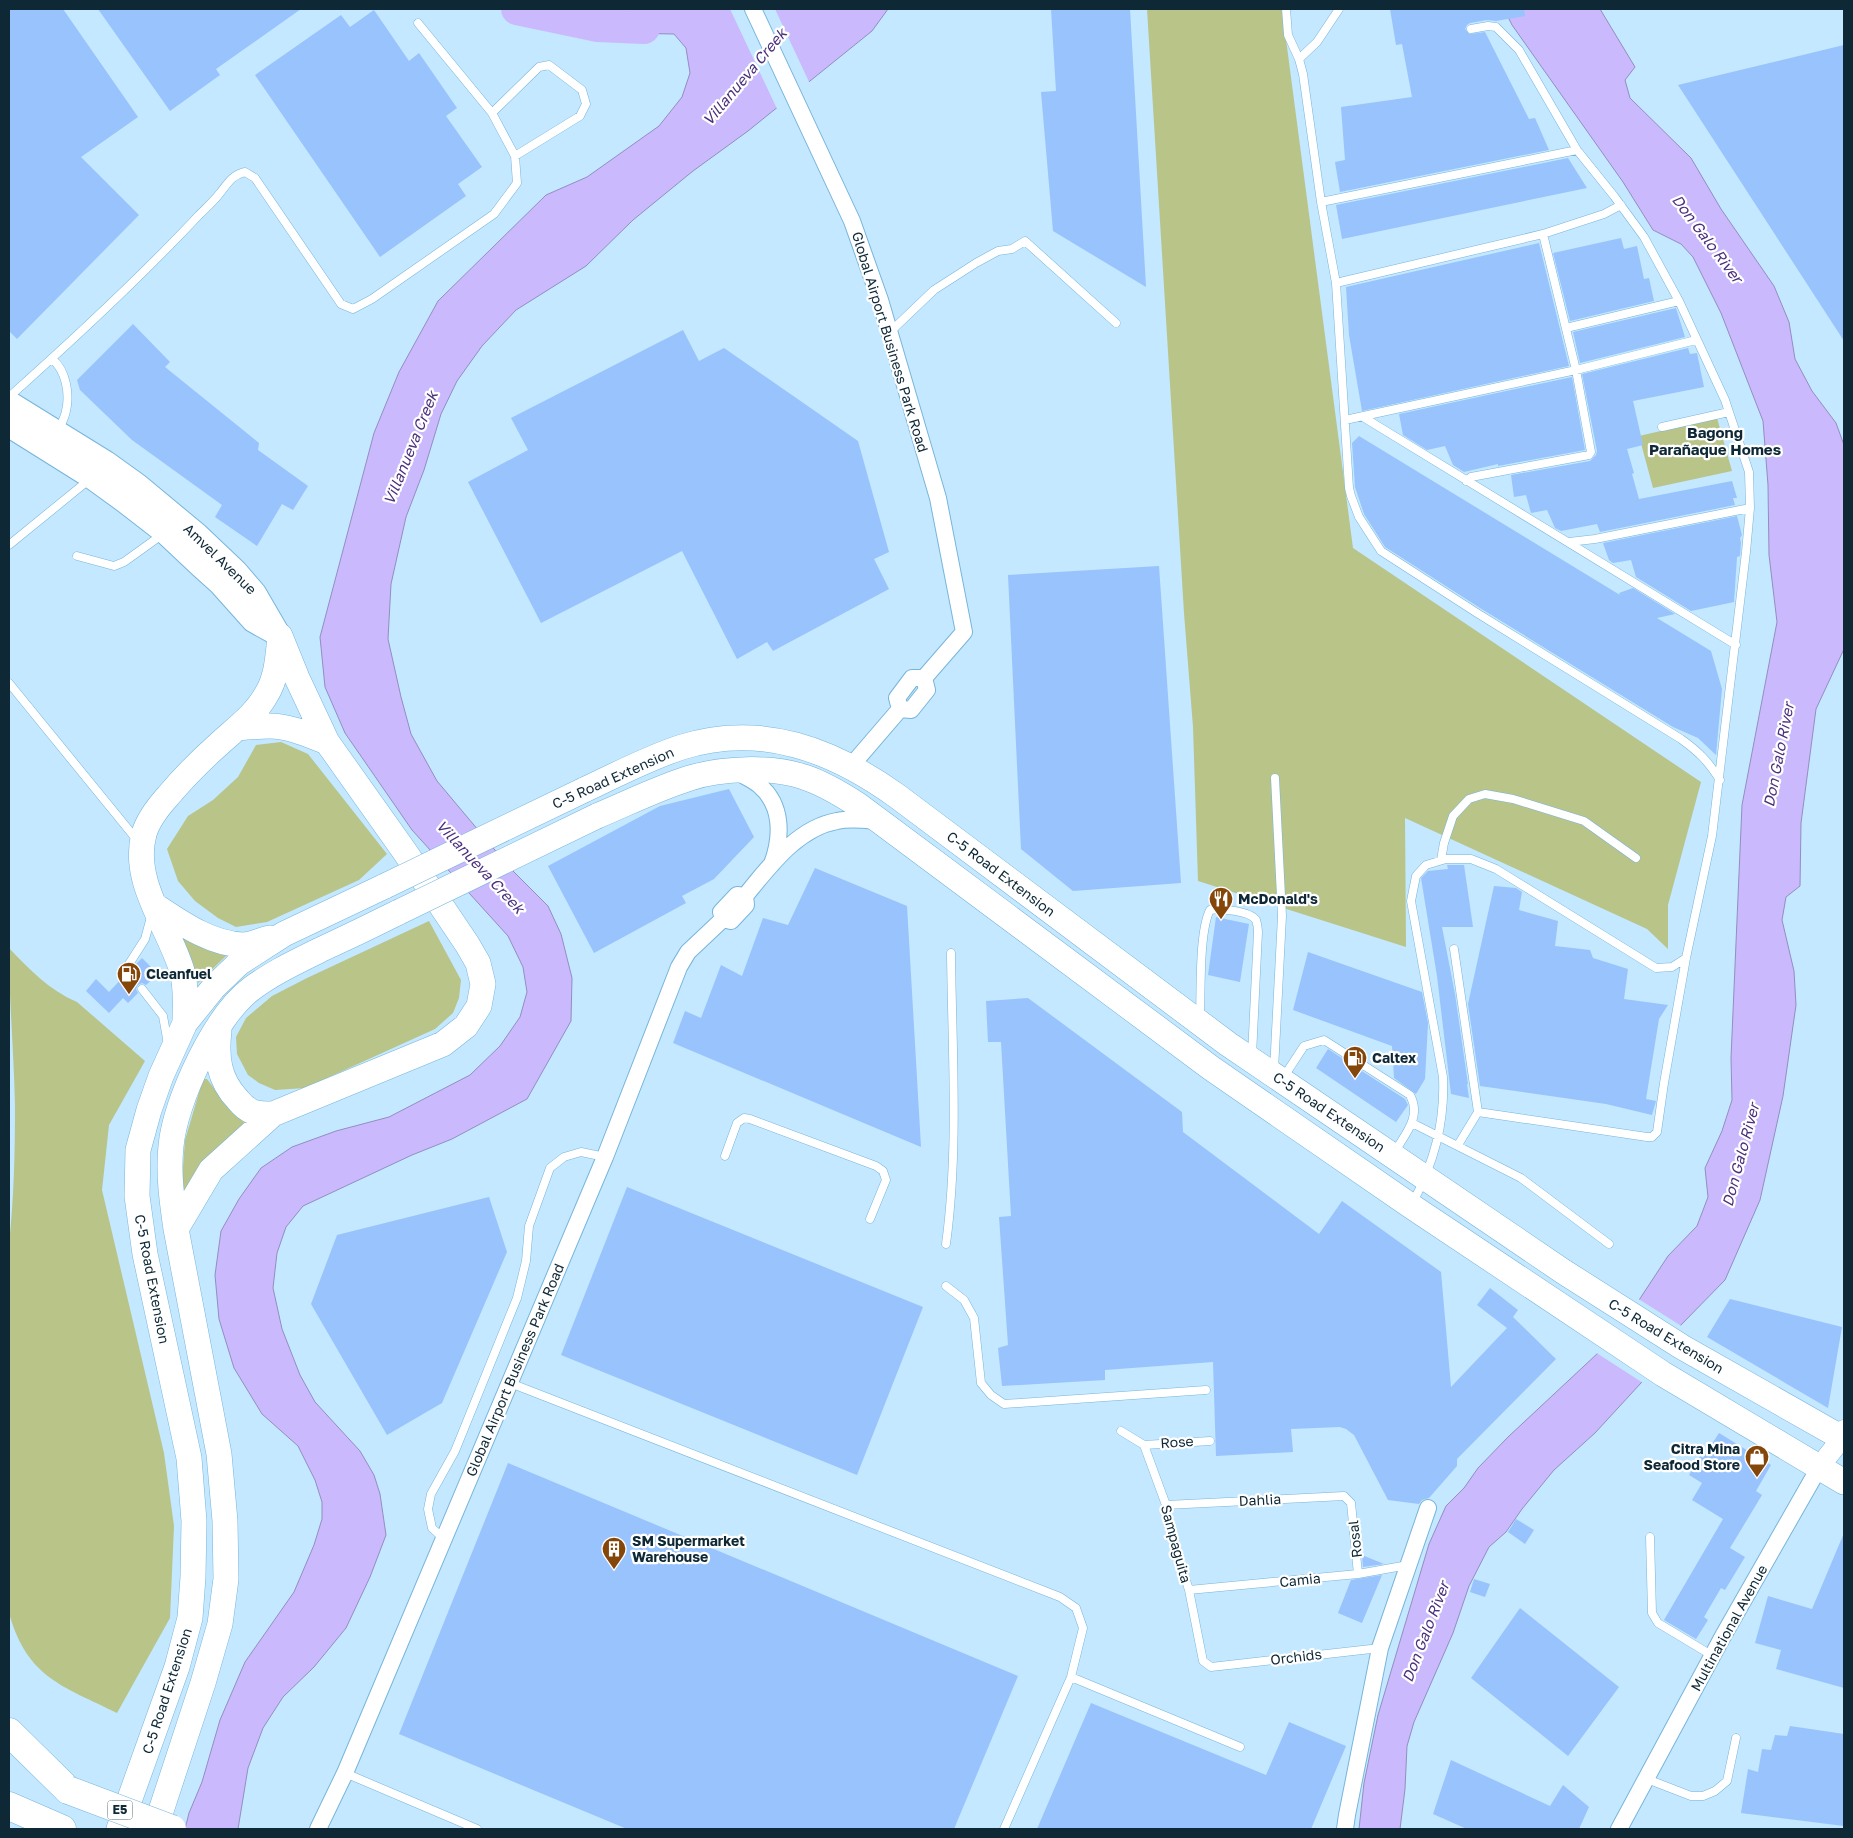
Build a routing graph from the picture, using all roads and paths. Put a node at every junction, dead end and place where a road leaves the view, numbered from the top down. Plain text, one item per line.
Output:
1 (753, 9) edge
2 (1286, 9) edge
3 (1339, 9) edge
4 (418, 24) dead end
5 (1470, 29) dead end
6 (1299, 59) junction
7 (492, 113) junction
8 (1577, 150) junction
9 (515, 156) junction
10 (1321, 202) junction
11 (1621, 205) junction
12 (1543, 234) junction
13 (1336, 283) junction
14 (1679, 301) junction
15 (1116, 323) dead end
16 (1566, 328) junction
17 (890, 332) junction
18 (1696, 340) junction
19 (52, 359) junction
20 (1576, 370) junction
21 (9, 397) edge
22 (9, 402) edge
23 (1729, 412) junction
24 (1363, 417) junction
25 (1345, 420) junction
26 (9, 426) edge
27 (1662, 427) dead end
28 (58, 432) junction
29 (92, 478) junction
30 (1466, 481) junction
31 (1750, 508) junction
32 (165, 533) junction
33 (1569, 542) junction
34 (9, 545) edge
35 (77, 556) dead end
36 (280, 636) junction
37 (1736, 644) junction
38 (9, 683) edge
39 (238, 728) junction
40 (327, 742) junction
41 (851, 766) junction
42 (736, 771) junction
43 (1275, 778) dead end
44 (1720, 780) junction
45 (879, 821) junction
46 (142, 846) junction
47 (1636, 858) dead end
48 (1441, 860) junction
49 (772, 864) junction
50 (154, 905) junction
51 (284, 934) junction
52 (1454, 949) dead end
53 (951, 953) dead end
54 (1686, 958) junction
55 (126, 973) dead end
56 (142, 988) dead end
57 (185, 1023) junction
58 (1200, 1023) junction
59 (220, 1025) junction
60 (1228, 1044) junction
61 (170, 1058) junction
62 (1252, 1059) junction
63 (1211, 1068) junction
64 (1278, 1077) junction
65 (1478, 1112) junction
66 (273, 1114) junction
67 (1412, 1122) junction
68 (1438, 1136) junction
69 (1458, 1145) junction
70 (1392, 1154) junction
71 (724, 1156) dead end
72 (605, 1157) junction
73 (1426, 1177) junction
74 (1411, 1206) junction
75 (870, 1219) dead end
76 (176, 1229) junction
77 (946, 1244) dead end
78 (1610, 1244) dead end
79 (946, 1286) dead end
80 (510, 1383) junction
81 (1206, 1390) dead end
82 (1121, 1431) dead end
83 (1844, 1436) edge
84 (1210, 1440) dead end
85 (1144, 1445) junction
86 (1820, 1466) junction
87 (1844, 1482) edge
88 (1351, 1503) joint
89 (1166, 1504) junction
90 (1428, 1508) dead end
91 (1650, 1537) dead end
92 (444, 1538) junction
93 (1410, 1564) junction
94 (1358, 1574) junction
95 (1190, 1590) junction
96 (1380, 1648) junction
97 (1713, 1656) junction
98 (1211, 1667) joint
99 (1071, 1677) junction
100 (9, 1732) edge
101 (1736, 1738) dead end
102 (1240, 1747) dead end
103 (9, 1761) edge
104 (345, 1773) junction
105 (1646, 1779) junction
106 (68, 1790) junction
107 (9, 1806) edge
108 (9, 1824) edge
109 (54, 1829) edge
110 (62, 1829) edge
111 (120, 1829) edge
112 (155, 1829) edge
113 (172, 1829) edge
114 (318, 1829) edge
115 (477, 1829) edge
116 (1004, 1829) edge
117 (1346, 1829) edge
118 (1619, 1829) edge

1 - 17 street, Global Airport Business Park Road
2 - 6 lane
3 - 6 lane
4 - 7 lane
5 - 8 lane
6 - 10 lane
7 - 9 lane
7 - 9 lane
8 - 10 lane
8 - 11 lane
9 - 19 lane
10 - 13 lane
11 - 12 lane
11 - 14 lane
12 - 13 lane
12 - 16 lane
13 - 25 lane
14 - 16 lane
14 - 18 lane
15 - 17 lane
16 - 20 lane
17 - 41 street, Global Airport Business Park Road
18 - 20 lane
18 - 23 lane
19 - 21 lane
19 - 28 lane
20 - 24 lane
20 - 30 lane
22 - 28 main road, Amvel Avenue
23 - 27 lane
23 - 31 lane
24 - 25 lane
24 - 30 lane
25 - 44 lane
26 - 29 main road, Amvel Avenue
28 - 36 main road, Amvel Avenue
29 - 32 main road, Amvel Avenue
29 - 34 lane
30 - 33 lane
31 - 33 lane
31 - 37 lane
32 - 35 lane
32 - 36 main road, Amvel Avenue
33 - 37 lane
36 - 39 main road
36 - 40 main road
37 - 44 lane
38 - 46 lane
39 - 40 main road
39 - 46 main road
40 - 66 main road
41 - 51 main road, C-5 Road Extension, bridge
41 - 58 main road, C-5 Road Extension
42 - 45 main road, C-5 Road Extension
42 - 49 street, Global Airport Business Park Road
42 - 59 main road, C-5 Road Extension, bridge
43 - 64 lane
44 - 54 lane
45 - 49 street, Global Airport Business Park Road
45 - 63 main road, C-5 Road Extension
46 - 50 main road
47 - 48 lane
48 - 54 lane
48 - 68 lane
49 - 72 street, Global Airport Business Park Road
50 - 51 main road
50 - 55 lane
50 - 57 main road
51 - 57 main road, C-5 Road Extension
52 - 65 lane
53 - 77 lane
54 - 65 lane
56 - 61 lane
57 - 61 main road, C-5 Road Extension
58 - 60 main road, C-5 Road Extension
58 - 62 lane
59 - 66 main road
59 - 76 main road, C-5 Road Extension
60 - 62 main road, C-5 Road Extension
60 - 63 main road
61 - 111 main road, C-5 Road Extension
62 - 64 main road, C-5 Road Extension
63 - 74 main road, C-5 Road Extension
64 - 67 lane
64 - 70 main road, C-5 Road Extension
65 - 69 lane
66 - 76 main road
67 - 68 lane
67 - 70 lane
68 - 69 lane
68 - 73 lane
69 - 78 lane
70 - 73 main road, C-5 Road Extension
71 - 75 lane
72 - 80 street, Global Airport Business Park Road
72 - 92 lane
73 - 74 lane
73 - 83 main road, C-5 Road Extension
74 - 86 main road, C-5 Road Extension
76 - 112 main road, C-5 Road Extension
79 - 81 lane
80 - 92 street, Global Airport Business Park Road
80 - 99 lane
82 - 85 lane
83 - 86 street, Multinational Avenue
84 - 85 lane, Rose
85 - 89 lane, Sampaguita
86 - 87 main road, C-5 Road Extension
86 - 97 street, Multinational Avenue
88 - 89 lane, Dahlia
88 - 94 lane, Rosal
89 - 95 lane, Sampaguita
90 - 93 street
91 - 97 lane
92 - 104 street, Global Airport Business Park Road
93 - 94 lane, Camia
93 - 96 street
94 - 95 lane, Camia
95 - 98 lane, Sampaguita
96 - 98 lane, Orchids
96 - 117 street
97 - 105 street, Multinational Avenue
99 - 102 lane
99 - 116 lane
100 - 106 highway
101 - 105 lane
103 - 106 highway, E5
104 - 114 street, Global Airport Business Park Road
104 - 115 lane
105 - 118 street, Multinational Avenue
106 - 113 highway, E5, bridge
107 - 110 highway
108 - 109 highway

